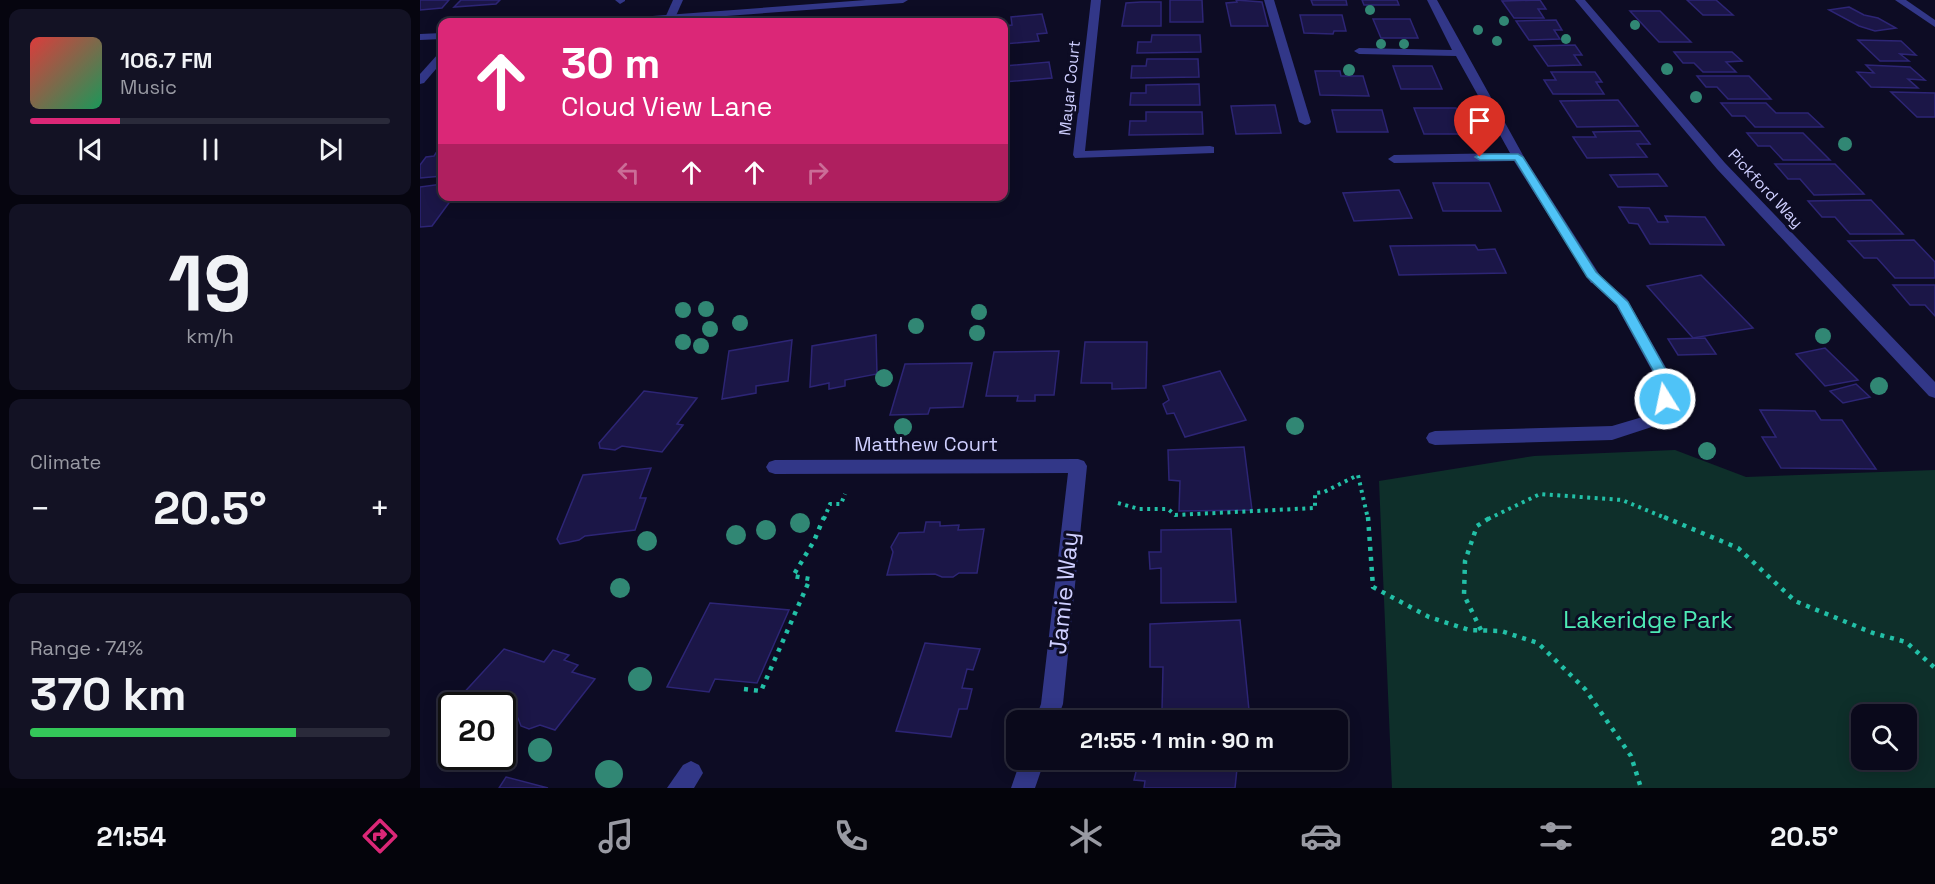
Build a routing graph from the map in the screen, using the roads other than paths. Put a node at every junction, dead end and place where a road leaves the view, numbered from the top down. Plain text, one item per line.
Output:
1 (678, 0) edge
2 (903, 0) edge
3 (1096, 0) edge
4 (1269, 0) edge
5 (1432, 0) edge
6 (1580, 0) edge
7 (1900, 0) edge
8 (670, 18) joint
9 (1935, 24) edge
10 (438, 36) edge
11 (420, 37) edge
12 (1359, 51) dead end
13 (1459, 52) junction
14 (438, 61) edge
15 (420, 81) edge
16 (1305, 122) dead end
17 (1210, 150) dead end
18 (1518, 157) junction
19 (1394, 159) dead end
20 (1935, 392) edge
21 (1435, 438) dead end
22 (1078, 466) joint
23 (775, 467) dead end
24 (1050, 710) edge
25 (1029, 770) edge
26 (1023, 788) edge

1 - 8 street
2 - 8 street
3 - 17 street, Mayar Court
4 - 16 street
5 - 13 street
6 - 20 street, Pickford Way
7 - 9 street
10 - 11 street
12 - 13 street
13 - 18 street
14 - 15 street
18 - 19 street
18 - 21 street
22 - 23 street, Matthew Court
22 - 24 street, Jamie Way
25 - 26 street

